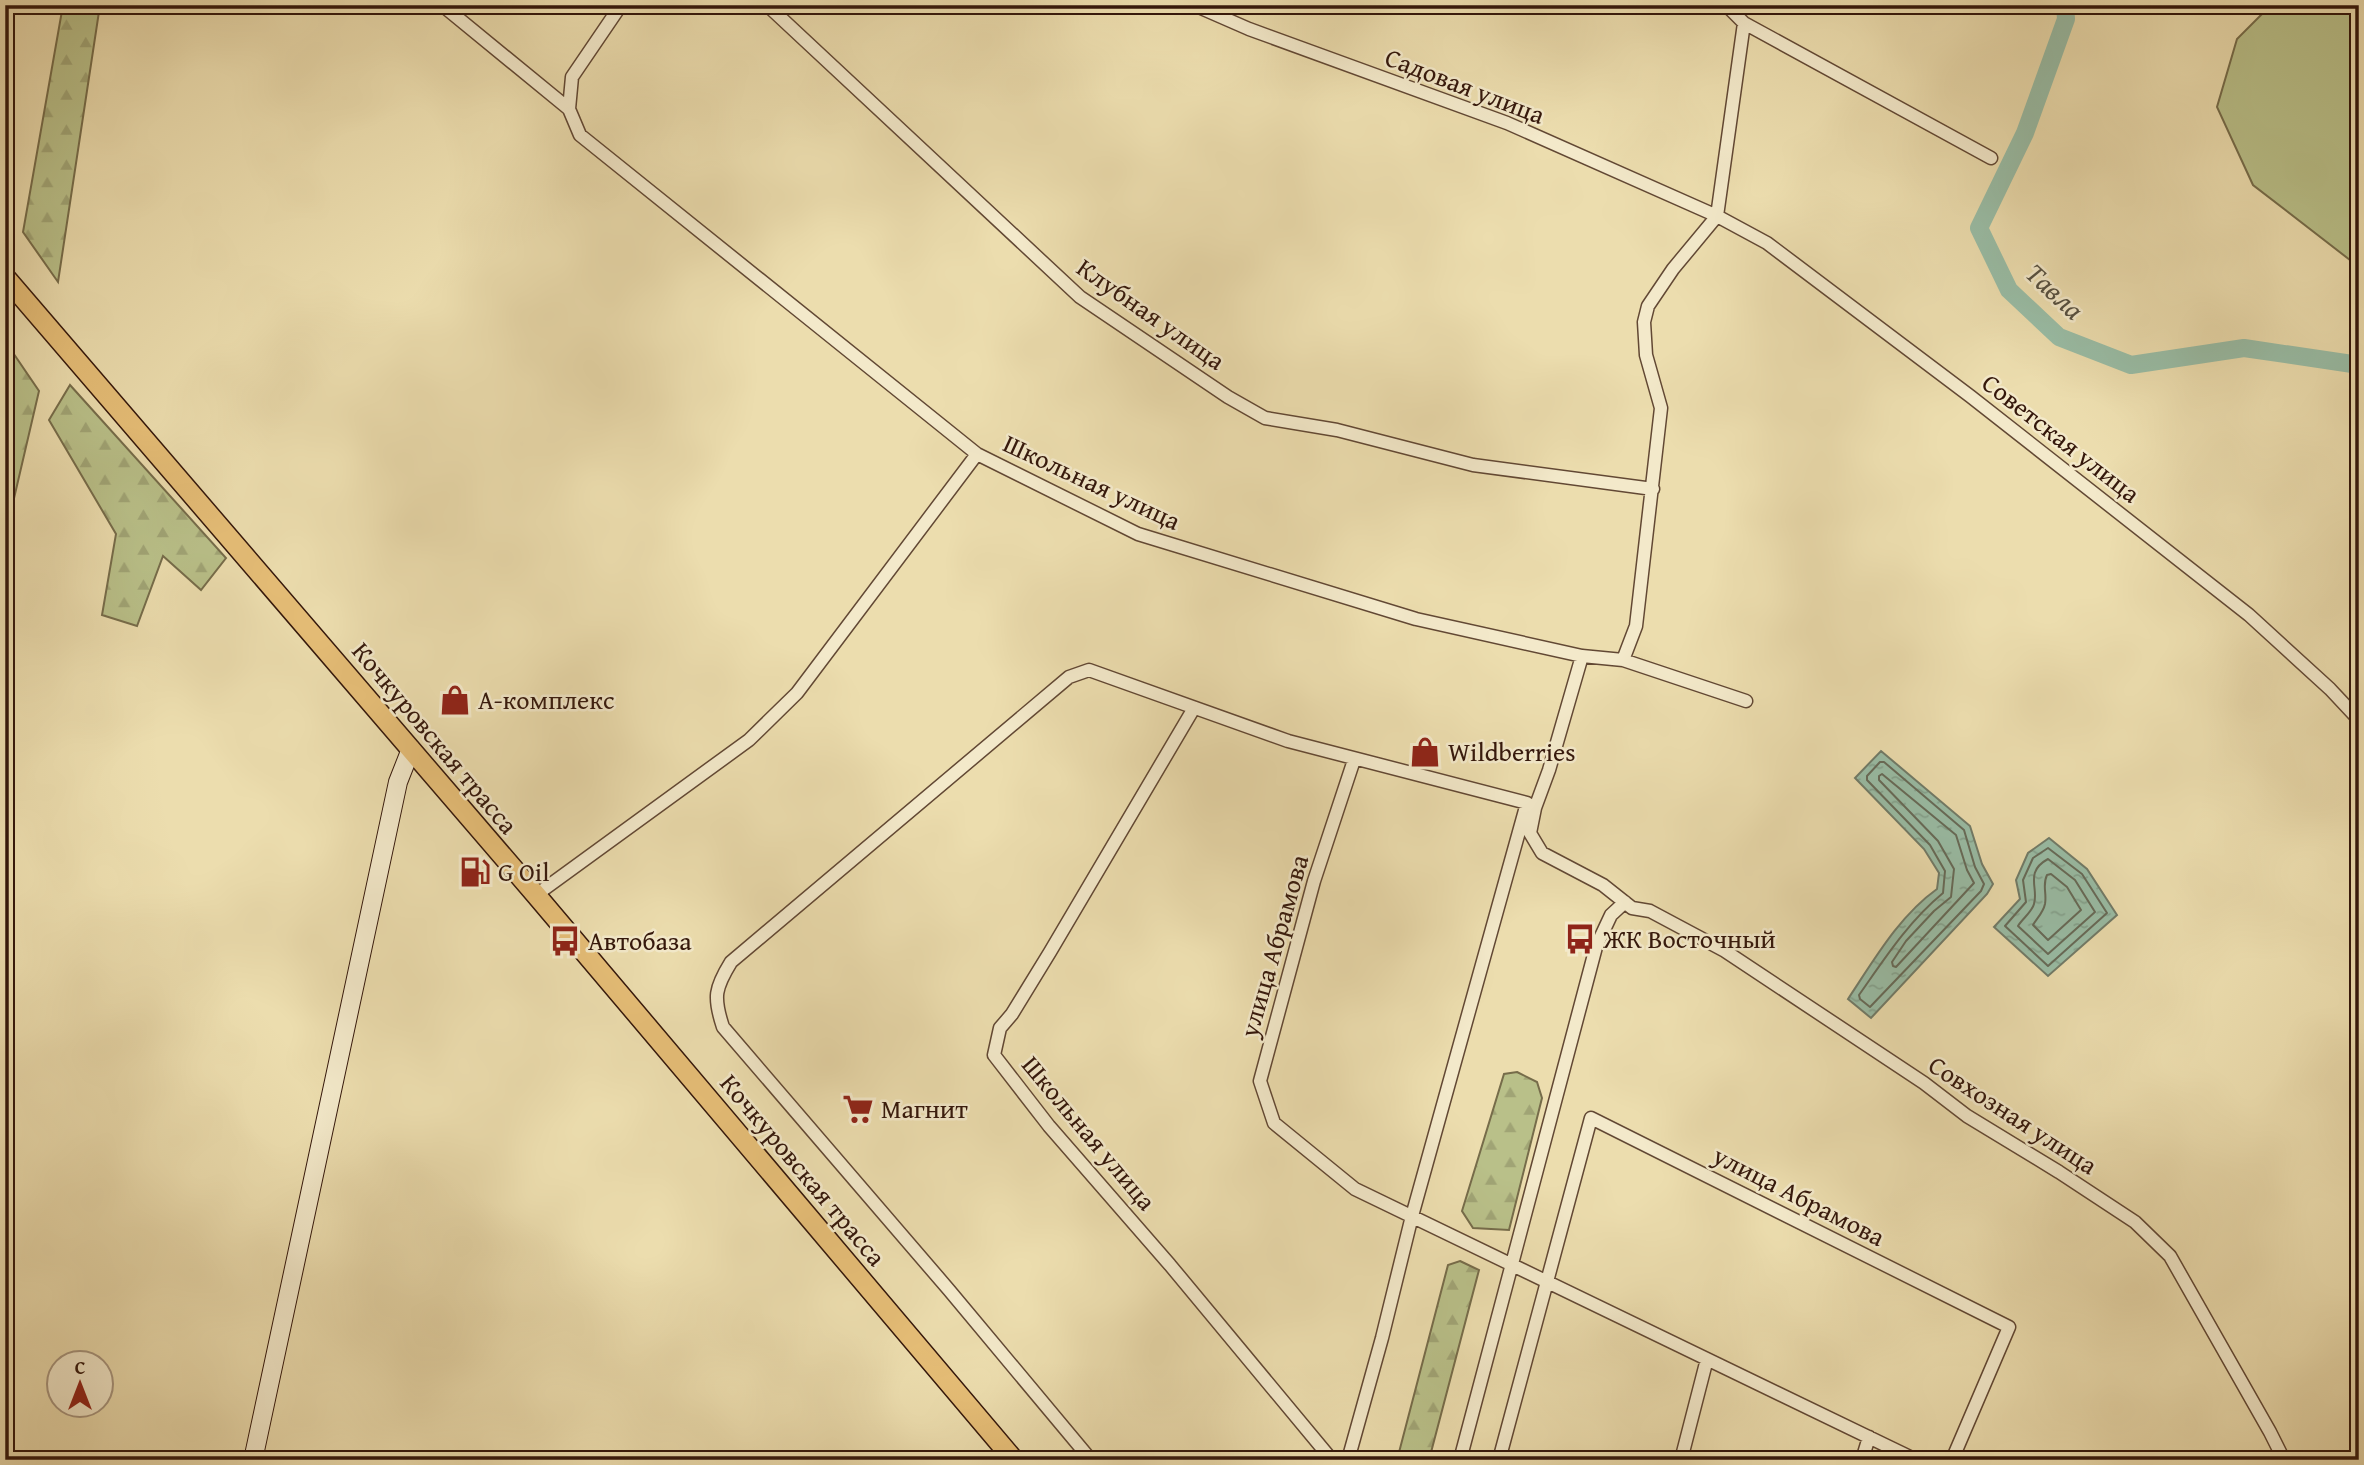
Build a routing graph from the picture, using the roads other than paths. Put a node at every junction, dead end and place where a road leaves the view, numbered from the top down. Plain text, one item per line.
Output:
1 (442, 5) edge
2 (621, 5) edge
3 (767, 5) edge
4 (1194, 5) edge
5 (1726, 5) edge
6 (1744, 23) junction
7 (569, 109) junction
8 (1991, 158) dead end
9 (1717, 216) junction
10 (5, 277) edge
11 (977, 454) junction
12 (1653, 489) junction
13 (1582, 656) junction
14 (1623, 660) junction
15 (1746, 701) dead end
16 (1194, 708) junction
17 (2359, 720) edge
18 (411, 749) junction
19 (1354, 760) junction
20 (1531, 805) junction
21 (536, 895) junction
22 (1625, 902) junction
23 (1412, 1216) junction
24 (1512, 1264) junction
25 (1546, 1281) junction
26 (1707, 1359) junction
27 (1869, 1437) junction
28 (253, 1460) edge
29 (1014, 1460) edge
30 (1091, 1460) edge
31 (1332, 1460) edge
32 (1348, 1460) edge
33 (1460, 1460) edge
34 (1499, 1460) edge
35 (1681, 1460) edge
36 (1863, 1460) edge
37 (1916, 1460) edge
38 (1952, 1460) edge
39 (2284, 1460) edge

1 - 7 street, Школьная улица
2 - 7 street
3 - 12 street, Клубная улица
4 - 9 street, Садовая улица
5 - 6 street
6 - 8 street
6 - 9 street
7 - 11 street, Школьная улица
9 - 12 street
9 - 17 street, Советская улица
10 - 18 main road, Кочкуровская трасса
11 - 13 street, Школьная улица
11 - 21 street
12 - 14 street
13 - 14 street, Школьная улица
13 - 20 street
14 - 15 street, Школьная улица
16 - 19 street
16 - 30 street
16 - 31 street, Школьная улица
18 - 21 main road, Кочкуровская трасса
18 - 28 street
19 - 20 street
19 - 23 street, улица Абрамова
20 - 22 street, Совхозная улица
20 - 23 street
21 - 29 main road, Кочкуровская трасса
22 - 24 street
22 - 39 street, Совхозная улица
23 - 24 street, улица Абрамова
23 - 32 street
24 - 25 street, улица Абрамова
24 - 33 street
25 - 26 street, улица Абрамова
25 - 34 street
25 - 38 street, улица Абрамова
26 - 27 street, улица Абрамова
26 - 35 street
27 - 36 street
27 - 37 street, улица Абрамова

